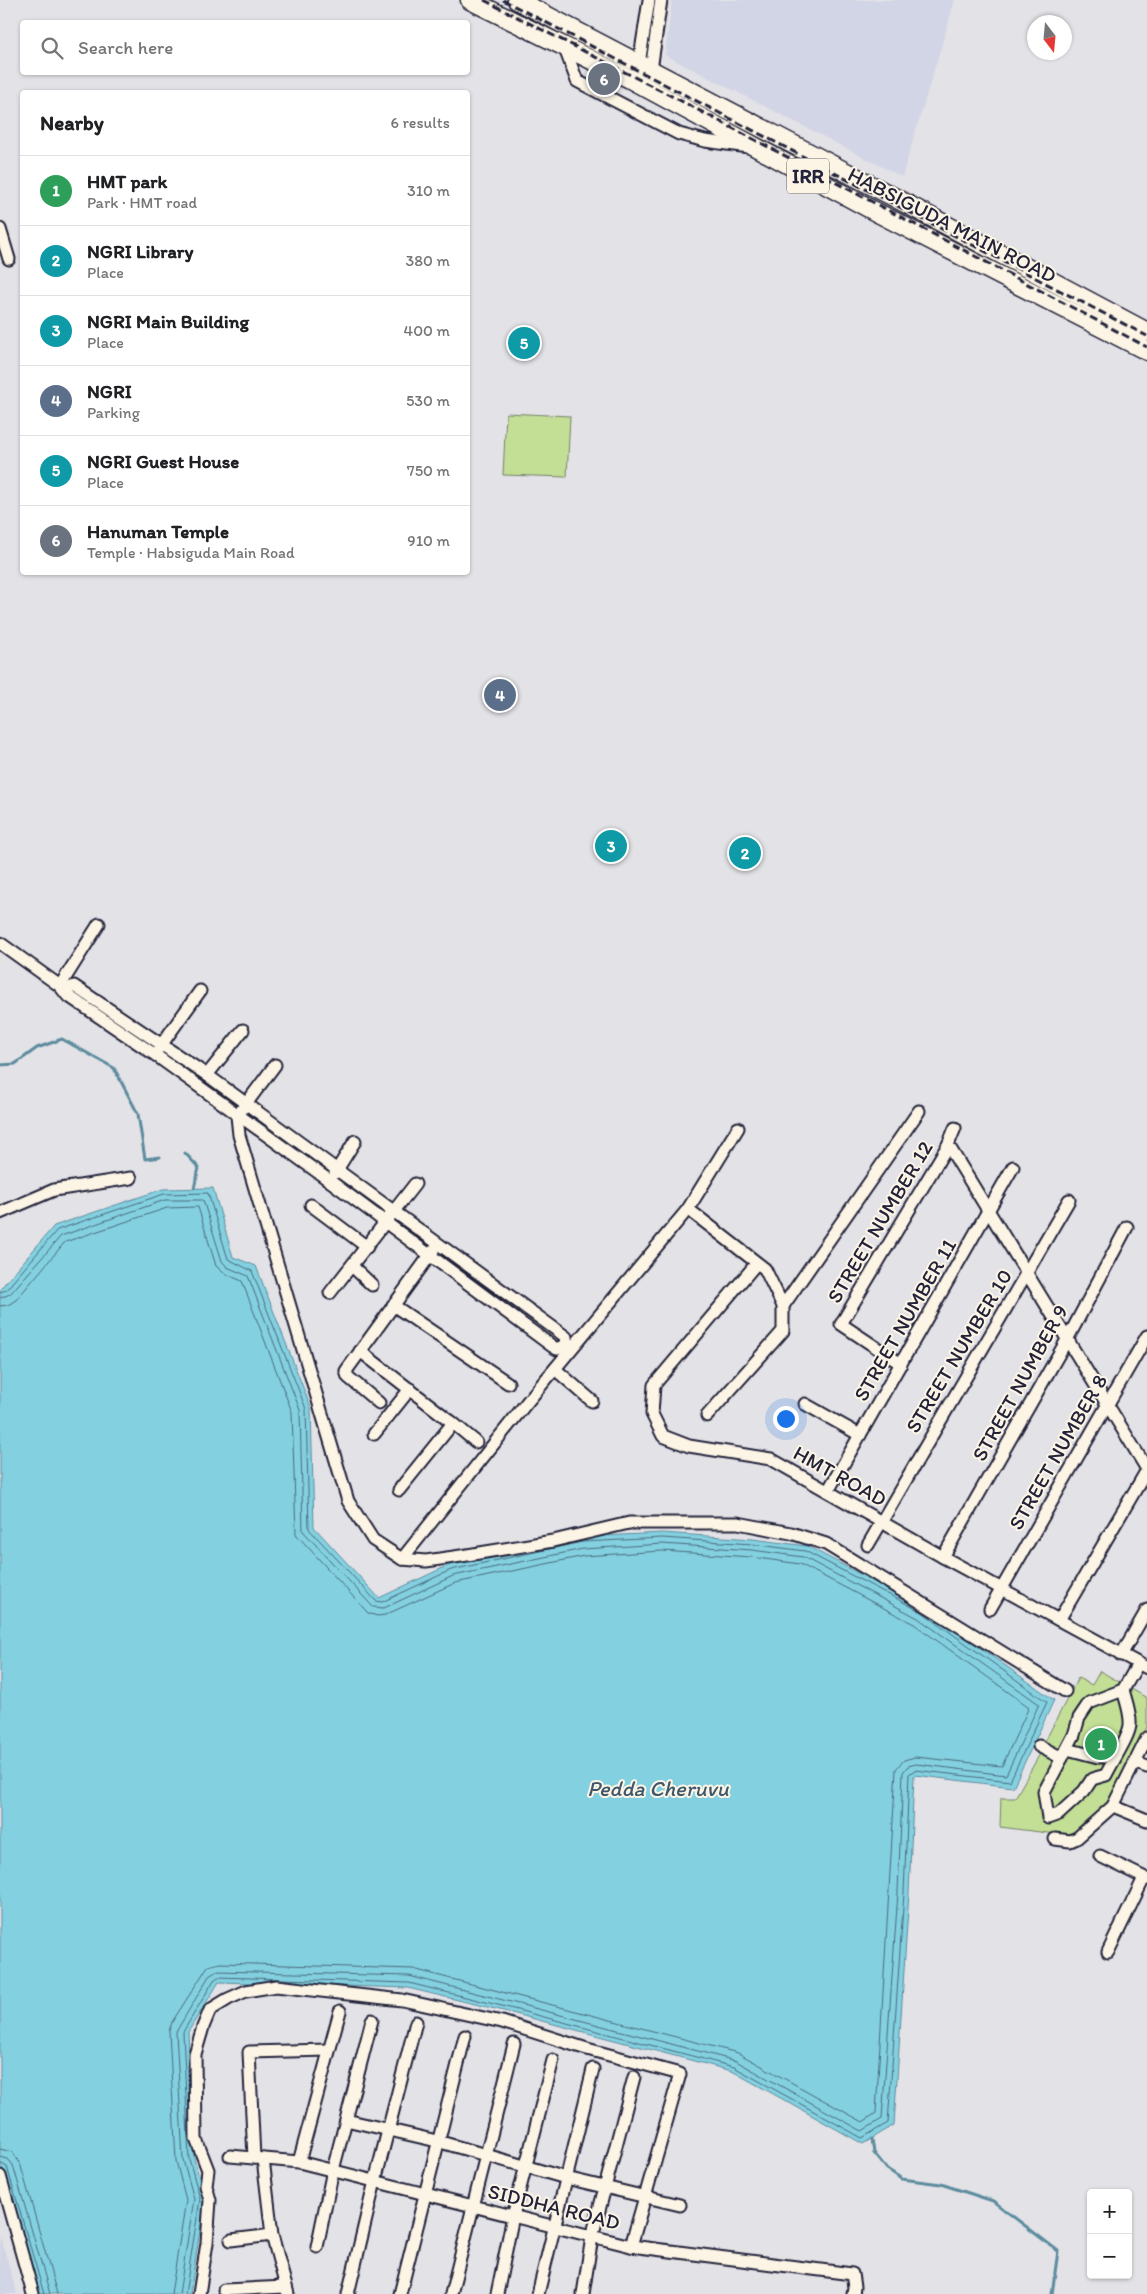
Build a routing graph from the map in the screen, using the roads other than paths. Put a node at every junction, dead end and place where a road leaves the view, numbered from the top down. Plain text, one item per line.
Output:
1 (470, 0) edge
2 (518, 0) edge
3 (649, 0) edge
4 (660, 0) edge
5 (564, 46) junction
6 (645, 67) junction
7 (758, 148) junction
8 (888, 194) junction
9 (876, 212) junction
10 (0, 229) edge
11 (9, 259) dead end
12 (1147, 332) edge
13 (1147, 351) edge
14 (99, 924) dead end
15 (0, 943) edge
16 (63, 988) junction
17 (200, 991) dead end
18 (243, 1030) dead end
19 (162, 1044) junction
20 (154, 1054) junction
21 (276, 1065) dead end
22 (207, 1076) junction
23 (247, 1104) junction
24 (919, 1111) dead end
25 (237, 1116) junction
26 (738, 1128) dead end
27 (955, 1128) dead end
28 (355, 1141) dead end
29 (948, 1145) junction
30 (1013, 1167) dead end
31 (338, 1169) junction
32 (130, 1178) dead end
33 (330, 1181) junction
34 (415, 1184) dead end
35 (1068, 1200) dead end
36 (311, 1205) dead end
37 (688, 1209) junction
38 (394, 1210) junction
39 (989, 1211) junction
40 (0, 1213) edge
41 (385, 1223) junction
42 (1127, 1227) dead end
43 (438, 1244) junction
44 (367, 1247) junction
45 (429, 1257) junction
46 (756, 1264) junction
47 (352, 1266) junction
48 (1027, 1274) junction
49 (372, 1285) dead end
50 (330, 1293) dead end
51 (393, 1306) junction
52 (524, 1306) junction
53 (782, 1306) junction
54 (515, 1319) junction
55 (1147, 1336) edge
56 (1068, 1338) junction
57 (360, 1351) junction
58 (900, 1364) junction
59 (555, 1369) junction
60 (508, 1383) dead end
61 (410, 1389) junction
62 (592, 1401) dead end
63 (379, 1403) dead end
64 (805, 1404) dead end
65 (1107, 1405) junction
66 (707, 1416) dead end
67 (453, 1422) junction
68 (374, 1434) dead end
69 (860, 1434) junction
70 (476, 1442) dead end
71 (1147, 1469) edge
72 (399, 1490) dead end
73 (828, 1491) junction
74 (881, 1520) junction
75 (868, 1545) dead end
76 (943, 1557) junction
77 (402, 1559) junction
78 (1002, 1588) junction
79 (990, 1609) dead end
80 (1147, 1610) edge
81 (1060, 1620) junction
82 (1121, 1655) junction
83 (1143, 1666) edge
84 (1123, 1690) junction
85 (1065, 1691) dead end
86 (1147, 1738) edge
87 (1039, 1746) dead end
88 (1065, 1753) junction
89 (1114, 1757) junction
90 (1134, 1762) junction
91 (1147, 1767) edge
92 (1113, 1806) junction
93 (1147, 1820) edge
94 (1055, 1839) dead end
95 (1100, 1856) dead end
96 (1145, 1878) edge
97 (1108, 1952) dead end
98 (340, 2011) dead end
99 (372, 2020) dead end
100 (416, 2022) dead end
101 (464, 2036) dead end
102 (514, 2044) dead end
103 (328, 2050) junction
104 (552, 2060) dead end
105 (593, 2069) dead end
106 (634, 2078) dead end
107 (346, 2120) junction
108 (388, 2130) junction
109 (437, 2141) junction
110 (486, 2155) junction
111 (230, 2156) dead end
112 (259, 2159) junction
113 (299, 2162) junction
114 (527, 2167) junction
115 (333, 2170) junction
116 (0, 2176) edge
117 (566, 2178) junction
118 (375, 2181) junction
119 (605, 2188) junction
120 (423, 2194) junction
121 (644, 2196) junction
122 (680, 2205) dead end
123 (474, 2206) junction
124 (513, 2216) junction
125 (554, 2228) junction
126 (272, 2235) junction
127 (592, 2238) junction
128 (231, 2240) dead end
129 (631, 2246) junction
130 (317, 2247) dead end
131 (224, 2290) dead end
132 (287, 2291) edge
133 (33, 2294) edge
134 (199, 2294) edge
135 (348, 2294) edge
136 (400, 2294) edge
137 (451, 2294) edge
138 (497, 2294) edge
139 (538, 2294) edge
140 (582, 2294) edge
141 (853, 2294) edge

1 - 5 main road, HABSIGUDA MAIN ROAD / IRR
2 - 6 main road, HABSIGUDA MAIN ROAD / IRR
3 - 6 street
4 - 6 street
5 - 7 main road, HABSIGUDA MAIN ROAD / IRR
5 - 7 street
6 - 8 main road, HABSIGUDA MAIN ROAD / IRR
7 - 9 main road, HABSIGUDA MAIN ROAD / IRR
8 - 9 main road
8 - 12 main road, HABSIGUDA MAIN ROAD / IRR
9 - 13 main road, HABSIGUDA MAIN ROAD / IRR
10 - 11 street
14 - 16 street
15 - 16 street
16 - 19 street
16 - 20 street
17 - 19 street
18 - 22 street
19 - 20 street
19 - 22 street
20 - 25 street
21 - 23 street
22 - 23 street
23 - 25 street
23 - 31 street
24 - 53 street, STREET NUMBER 12
25 - 33 street
25 - 77 street
26 - 37 street
27 - 29 street, STREET NUMBER 12
28 - 31 street
29 - 39 street
29 - 58 street, STREET NUMBER 12
30 - 39 street, STREET NUMBER 11
31 - 33 street
31 - 38 street
32 - 40 street
33 - 41 street
34 - 38 street
35 - 48 street, STREET NUMBER 10
36 - 44 street
37 - 46 street
37 - 59 street
38 - 41 street
38 - 43 street
39 - 48 street
39 - 58 street, STREET NUMBER 11
41 - 44 street
41 - 45 street
42 - 56 street, STREET NUMBER 9
43 - 45 street
43 - 52 street
44 - 47 street
45 - 51 street
45 - 54 street
46 - 53 street
46 - 73 street, HMT ROAD
47 - 49 street
47 - 50 street
48 - 56 street
48 - 74 street, STREET NUMBER 10
51 - 57 street
51 - 60 street
52 - 54 street
52 - 54 street
53 - 66 street
55 - 65 street, STREET NUMBER 8
56 - 65 street
56 - 76 street, STREET NUMBER 9
57 - 61 street
57 - 63 street
58 - 69 street, STREET NUMBER 11
59 - 62 street
59 - 77 street
61 - 67 street
61 - 68 street
64 - 69 street
65 - 71 street
65 - 78 street, STREET NUMBER 8
67 - 70 street
67 - 72 street
69 - 73 street, STREET NUMBER 11
71 - 81 street
73 - 74 street, HMT ROAD
74 - 75 street, STREET NUMBER 10
74 - 76 street, HMT ROAD
76 - 78 street, HMT ROAD
77 - 85 street
78 - 79 street, STREET NUMBER 8
78 - 81 street, HMT ROAD
80 - 82 street
81 - 82 street, HMT ROAD
82 - 83 street, HMT ROAD
83 - 84 street
84 - 88 street
84 - 89 street
86 - 90 street
87 - 88 street
88 - 89 street
88 - 89 street
90 - 91 street
90 - 92 street
92 - 93 street
92 - 94 street
95 - 96 street
96 - 97 street
98 - 103 street
99 - 107 street
100 - 108 street
101 - 109 street
102 - 110 street
103 - 112 street
103 - 113 street
104 - 114 street
105 - 117 street
106 - 119 street
107 - 108 street
107 - 115 street
108 - 109 street
108 - 118 street
109 - 110 street
109 - 120 street
110 - 114 street
110 - 123 street
111 - 112 street, SIDDHA ROAD
112 - 113 street, SIDDHA ROAD
112 - 126 street
113 - 115 street, SIDDHA ROAD
114 - 117 street
114 - 124 street
115 - 118 street, SIDDHA ROAD
115 - 130 street
116 - 133 street
117 - 119 street
117 - 125 street
118 - 120 street, SIDDHA ROAD
118 - 135 street
119 - 121 street
119 - 127 street
120 - 123 street, SIDDHA ROAD
120 - 136 street
121 - 122 street
121 - 129 street
121 - 134 street
123 - 124 street, SIDDHA ROAD
123 - 137 street
124 - 125 street, SIDDHA ROAD
124 - 138 street
125 - 127 street, SIDDHA ROAD
125 - 139 street
126 - 128 street
126 - 132 street
127 - 129 street, SIDDHA ROAD
127 - 140 street
129 - 141 street, SIDDHA ROAD
131 - 132 street

